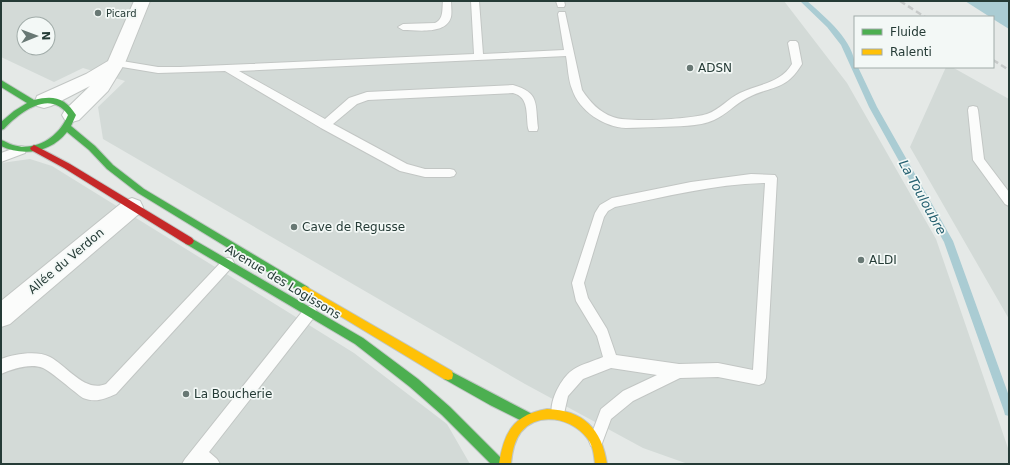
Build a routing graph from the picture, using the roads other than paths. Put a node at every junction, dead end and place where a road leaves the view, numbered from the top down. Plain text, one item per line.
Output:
1 (142, 1) edge
2 (447, 1) edge
3 (475, 1) edge
4 (561, 7) edge
5 (403, 27) dead end
6 (793, 43) dead end
7 (570, 53) junction
8 (479, 58) junction
9 (116, 64) junction
10 (228, 69) junction
11 (1, 83) edge
12 (38, 102) junction
13 (973, 110) dead end
14 (70, 121) junction
15 (2, 122) edge
16 (326, 125) junction
17 (533, 128) dead end
18 (1, 143) edge
19 (34, 148) junction
20 (21, 150) junction
21 (1, 158) edge
22 (450, 173) dead end
23 (1009, 201) edge
24 (132, 207) junction
25 (228, 264) junction
26 (310, 312) junction
27 (1, 316) edge
28 (611, 361) junction
29 (1, 367) edge
30 (679, 372) junction
31 (558, 413) junction
32 (528, 418) junction
33 (596, 442) junction
34 (194, 459) edge
35 (601, 461) edge
36 (212, 464) edge
37 (499, 464) edge
38 (505, 464) edge
39 (611, 464) edge

1 - 9 street
2 - 5 lane
3 - 8 lane
4 - 7 lane
6 - 7 lane
7 - 8 lane
8 - 10 lane
9 - 10 lane
9 - 12 street
9 - 14 street
10 - 16 lane
11 - 12 main road
12 - 14 main road, Avenue des Logissons
12 - 15 main road
13 - 23 lane
14 - 19 main road
14 - 32 main road, Avenue des Logissons
16 - 17 lane
16 - 22 lane
18 - 20 main road
19 - 20 main road
19 - 24 main road, Avenue des Logissons
20 - 21 lane
24 - 25 main road, Avenue des Logissons
24 - 27 street, Allée du Verdon
25 - 26 main road, Avenue des Logissons
25 - 29 lane
26 - 34 lane
26 - 37 main road, Avenue des Logissons
28 - 30 lane
28 - 30 lane
28 - 31 lane
30 - 33 lane
31 - 32 main road
31 - 33 main road
32 - 38 main road
33 - 35 main road
34 - 36 lane
35 - 39 main road

